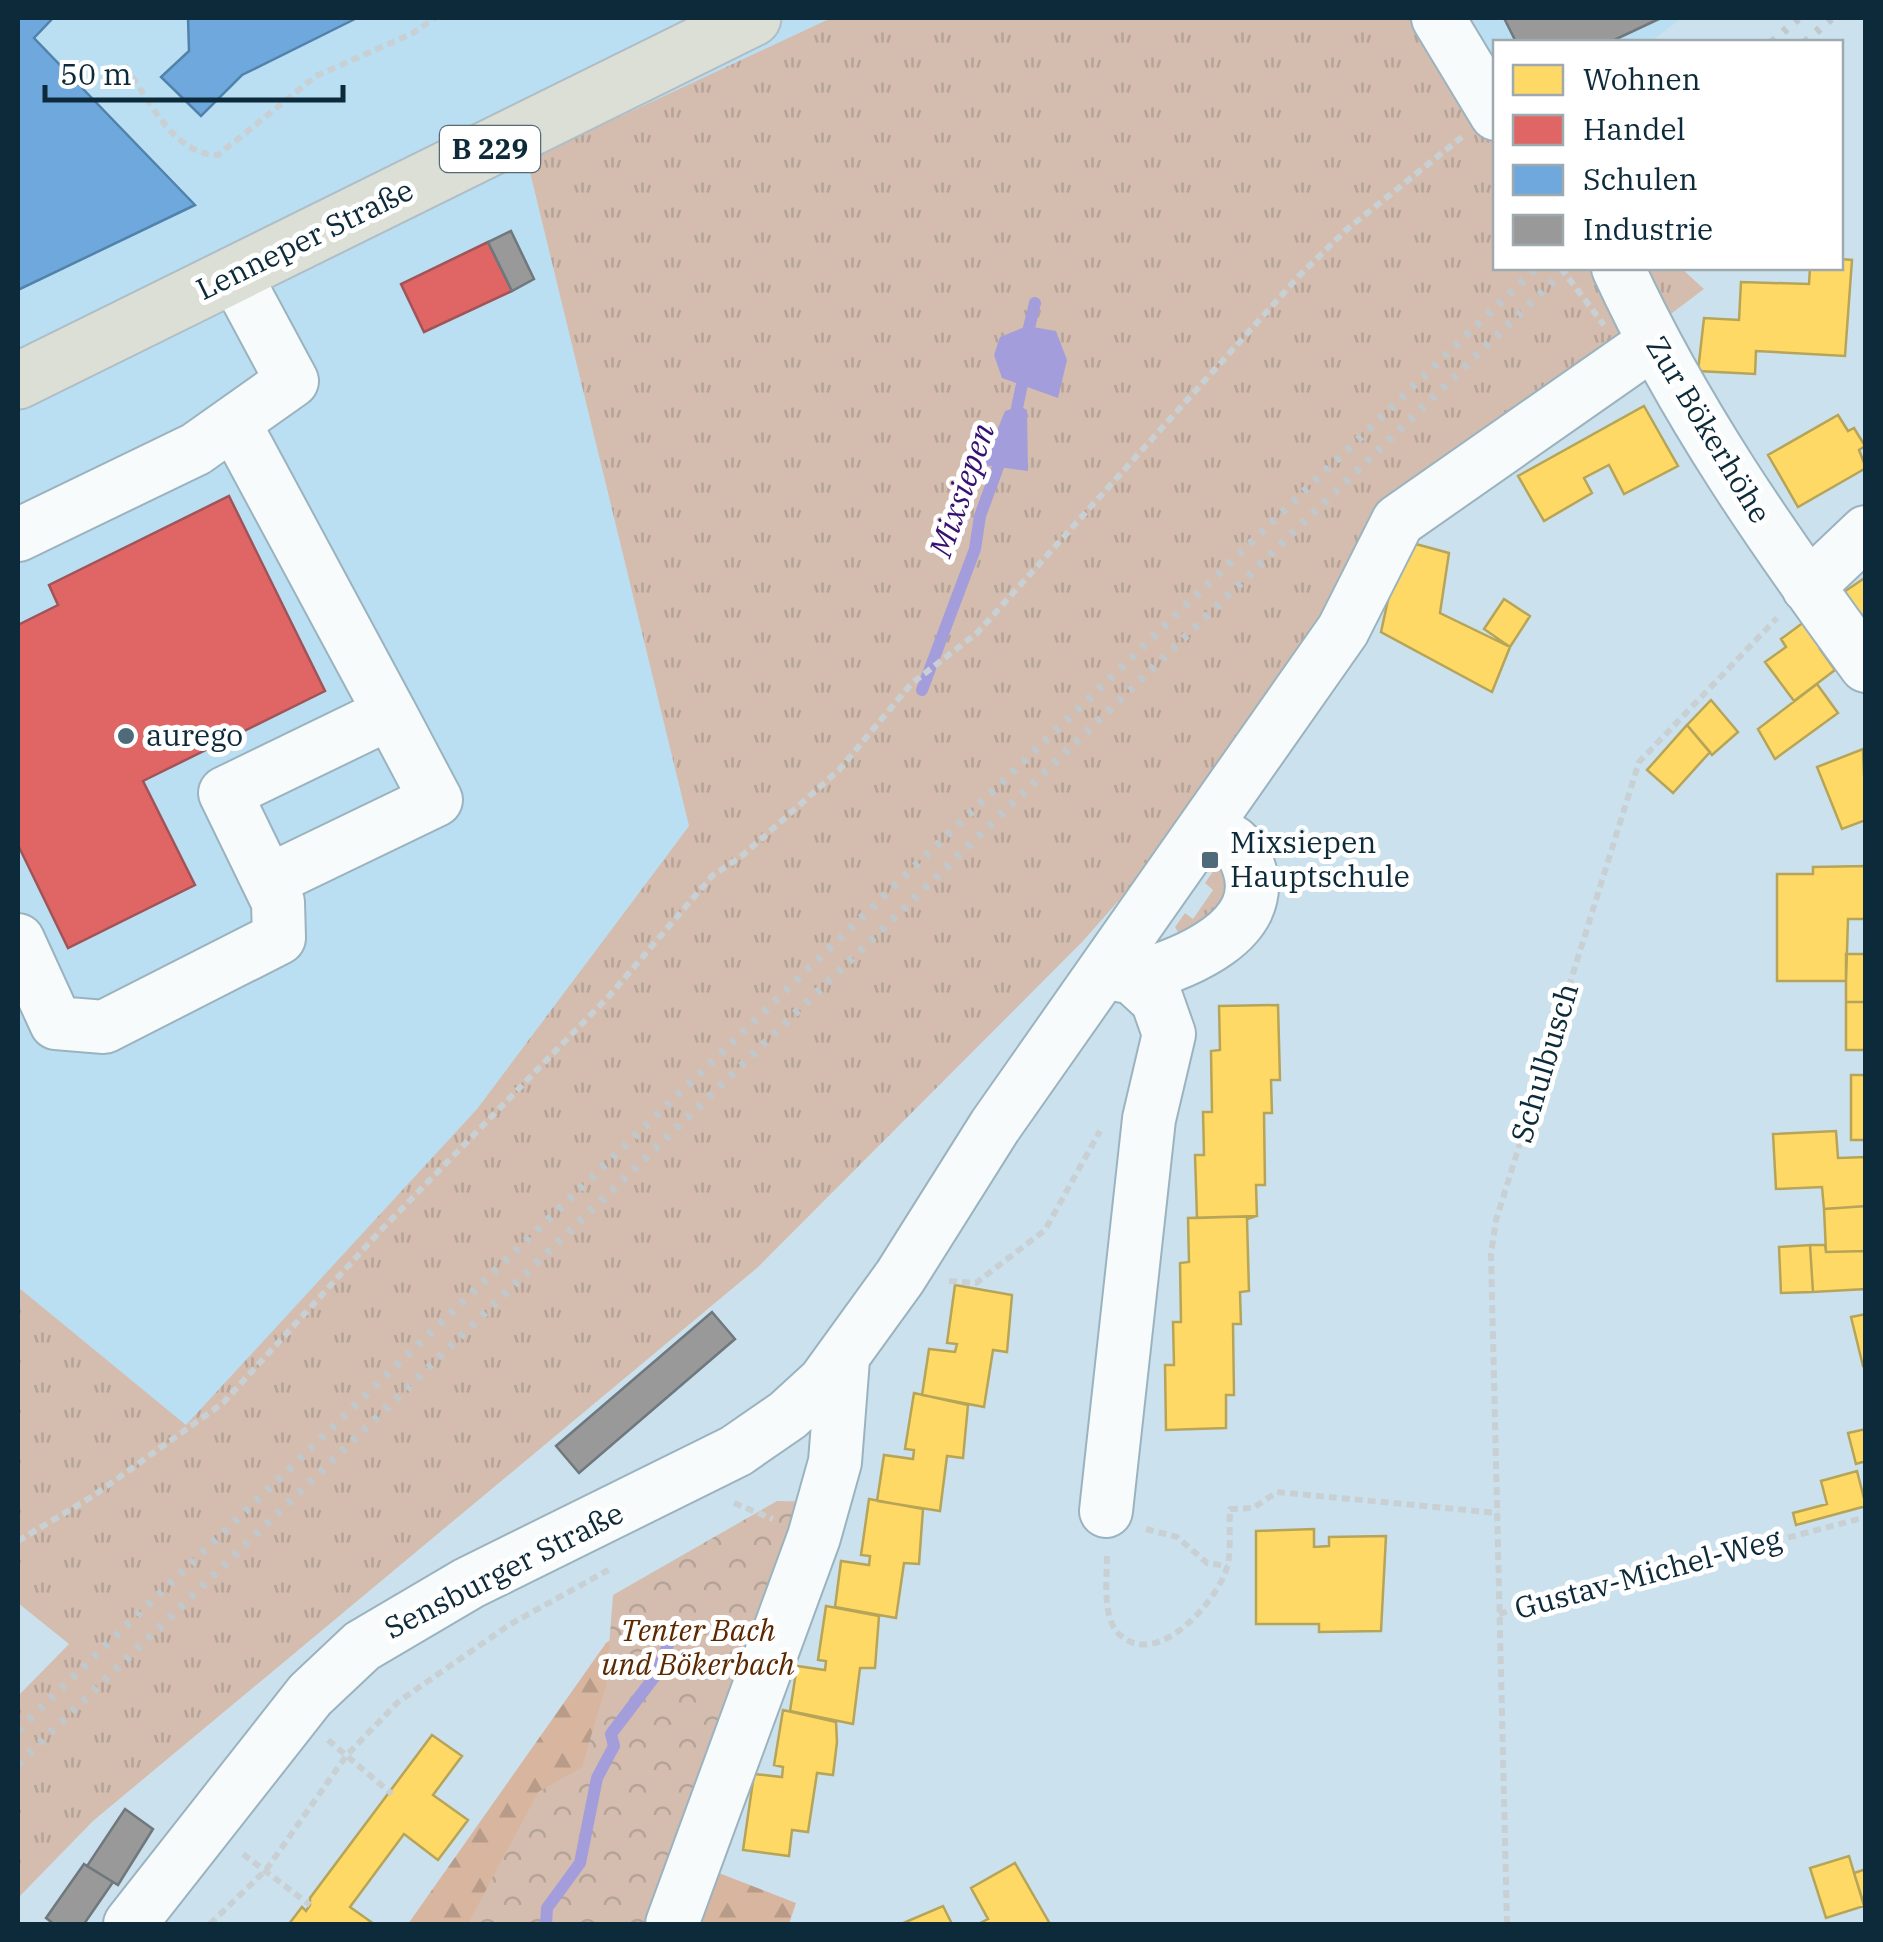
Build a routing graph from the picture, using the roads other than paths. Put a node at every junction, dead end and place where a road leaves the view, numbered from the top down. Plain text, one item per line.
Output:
1 (753, 18) edge
2 (1438, 18) edge
3 (1483, 122) edge
4 (234, 273) junction
5 (1627, 308) edge
6 (18, 381) edge
7 (234, 423) junction
8 (1866, 532) edge
9 (18, 535) edge
10 (1808, 587) junction
11 (1866, 666) edge
12 (390, 714) junction
13 (1200, 834) junction
14 (268, 880) junction
15 (18, 940) edge
16 (1119, 975) junction
17 (37, 1030) edge
18 (843, 1359) junction
19 (1106, 1512) road end
20 (130, 1924) edge
21 (672, 1924) edge

1 - 4 main road, Lenneper Straße / B 229
2 - 3 street
4 - 6 main road, Lenneper Straße / B 229
4 - 7 street
5 - 10 street, Zur Bökerhöhe
5 - 13 street, Sensburger Straße
7 - 9 street
7 - 12 street
8 - 10 street
10 - 11 street, Zur Bökerhöhe
12 - 14 street
12 - 14 street
13 - 16 street, Sensburger Straße
13 - 16 street
14 - 17 street
15 - 17 street
16 - 18 street, Sensburger Straße
16 - 19 street
18 - 20 street, Sensburger Straße
18 - 21 street

